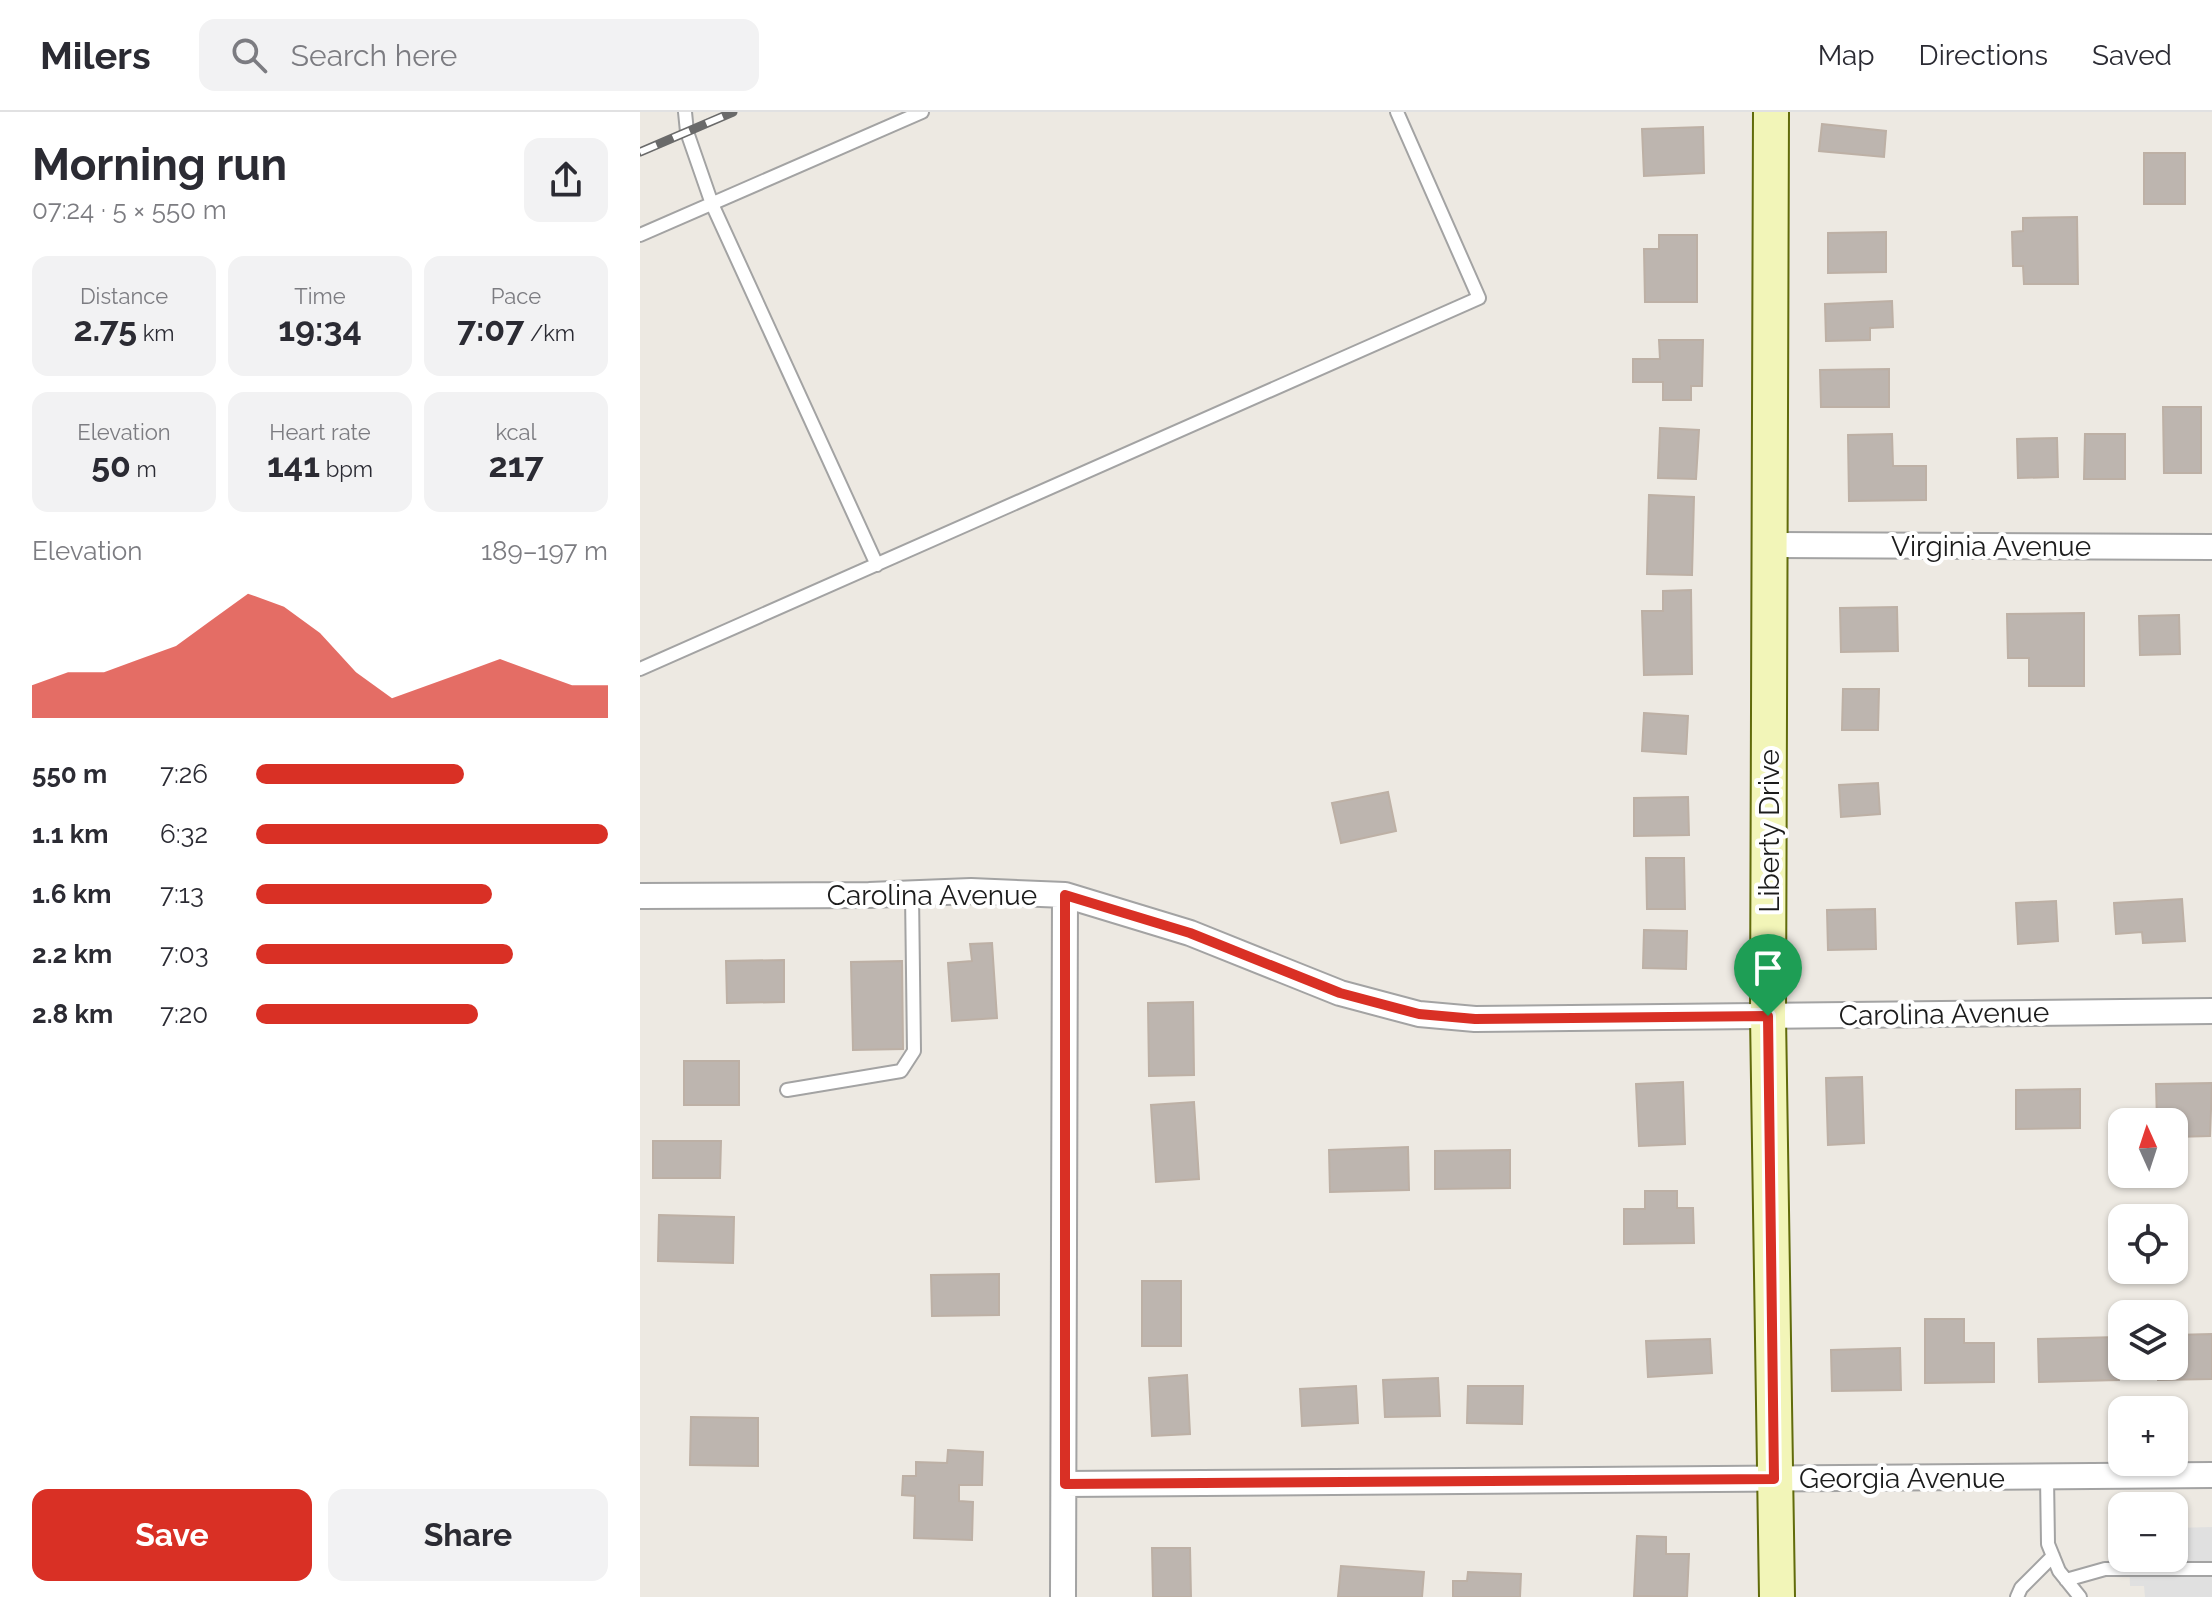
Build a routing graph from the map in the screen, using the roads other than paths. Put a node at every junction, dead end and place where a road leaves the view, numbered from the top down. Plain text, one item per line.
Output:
1 (685, 112) edge
2 (922, 112) edge
3 (1397, 112) edge
4 (1771, 112) edge
5 (712, 204) junction
6 (640, 235) edge
7 (1771, 545) junction
8 (2212, 547) edge
9 (877, 565) junction
10 (640, 669) edge
11 (912, 894) junction
12 (1065, 895) junction
13 (640, 896) edge
14 (2212, 1011) edge
15 (1768, 1016) junction
16 (787, 1090) dead end
17 (2212, 1475) edge
18 (2047, 1477) junction
19 (1774, 1479) junction
20 (1065, 1484) junction
21 (2053, 1556) junction
22 (2212, 1569) edge
23 (2066, 1580) junction
24 (1063, 1597) edge
25 (1777, 1597) edge
26 (2017, 1597) edge
27 (2080, 1597) edge

1 - 5 lane
2 - 5 lane
3 - 9 lane
4 - 7 street, Liberty Drive
5 - 6 lane
5 - 9 lane
7 - 8 street, Virginia Avenue
7 - 15 street, Liberty Drive
9 - 10 lane
11 - 12 street, Carolina Avenue
11 - 13 street, Carolina Avenue
11 - 16 lane
12 - 15 street, Carolina Avenue
12 - 20 street
14 - 15 street, Carolina Avenue
15 - 19 street, Liberty Drive
17 - 18 street, Georgia Avenue
18 - 19 street, Georgia Avenue
18 - 21 lane
19 - 20 street, Georgia Avenue
19 - 25 street, Liberty Drive
20 - 24 street
21 - 23 lane
21 - 26 lane
22 - 23 lane
23 - 27 lane

